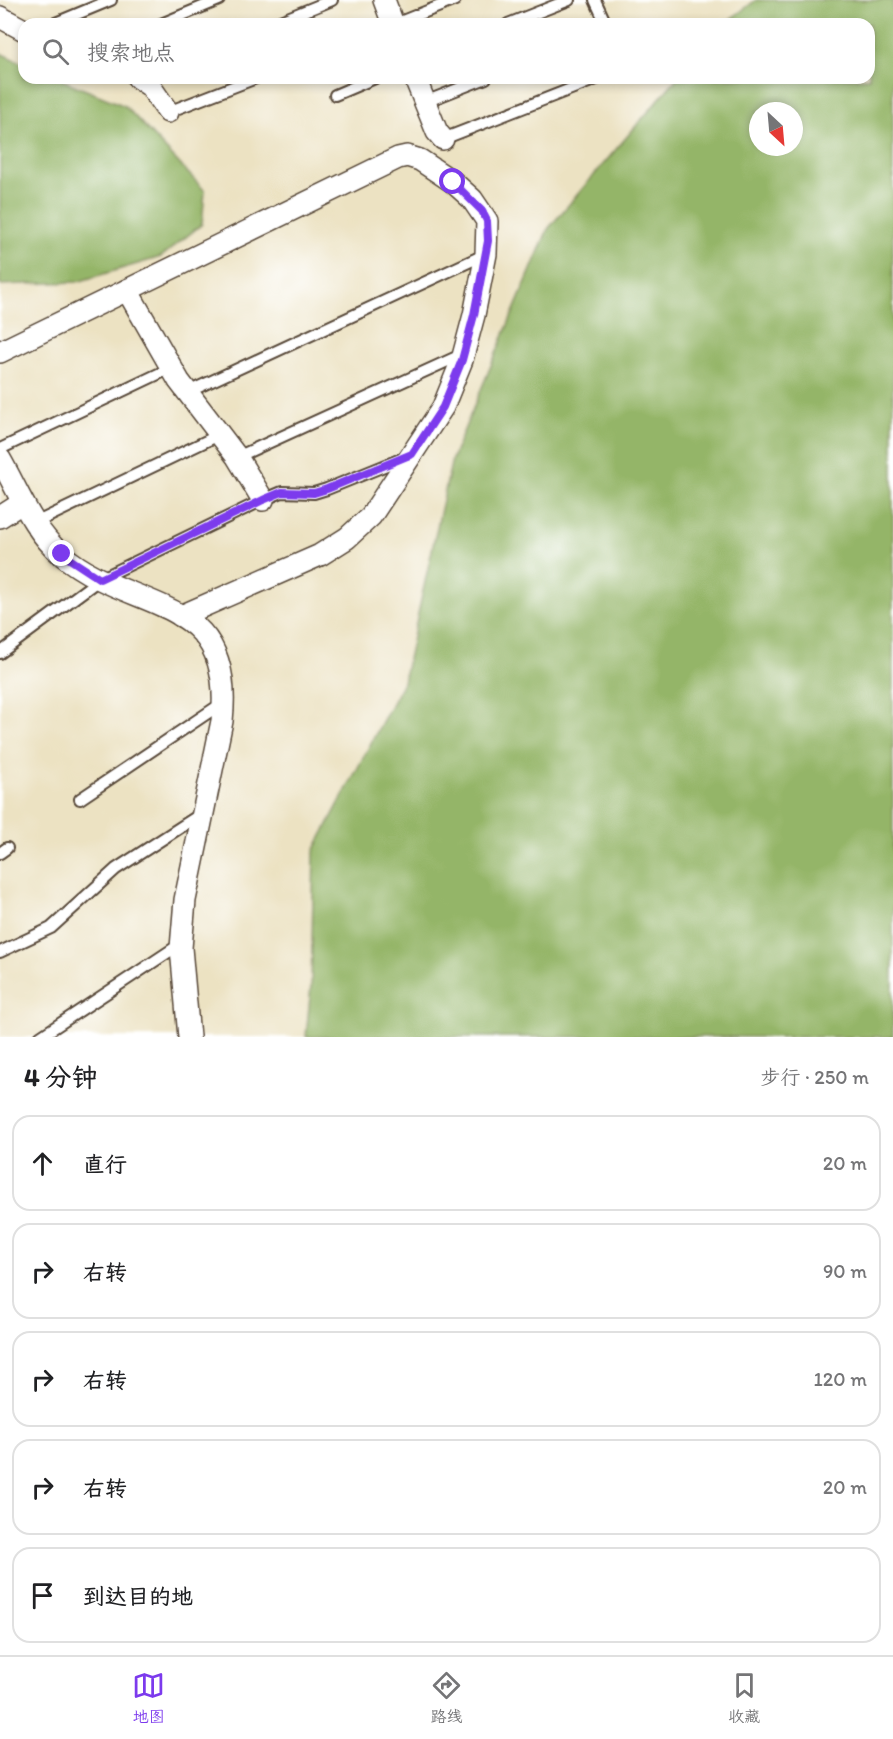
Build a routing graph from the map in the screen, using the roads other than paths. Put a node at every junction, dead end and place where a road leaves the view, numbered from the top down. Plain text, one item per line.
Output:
1 (111, 0) edge
2 (219, 0) edge
3 (332, 0) edge
4 (384, 0) edge
5 (455, 0) edge
6 (569, 0) edge
7 (595, 0) edge
8 (0, 18) edge
9 (68, 18) edge
10 (175, 18) edge
11 (288, 18) edge
12 (392, 18) edge
13 (409, 18) edge
14 (523, 18) edge
15 (603, 18) edge
16 (18, 27) edge
17 (147, 84) edge
18 (240, 84) edge
19 (361, 84) edge
20 (418, 84) edge
21 (471, 84) edge
22 (584, 84) edge
23 (334, 95) dead end
24 (425, 102) junction
25 (168, 112) joint
26 (443, 139) joint
27 (486, 254) junction
28 (127, 290) junction
29 (0, 352) edge
30 (463, 354) junction
31 (171, 368) junction
32 (188, 392) junction
33 (221, 434) junction
34 (0, 449) edge
35 (412, 454) junction
36 (237, 457) junction
37 (0, 459) edge
38 (263, 500) junction
39 (22, 503) junction
40 (0, 517) edge
41 (35, 523) junction
42 (100, 579) junction
43 (181, 616) junction
44 (0, 653) edge
45 (224, 702) junction
46 (80, 799) dead end
47 (201, 814) junction
48 (182, 943) junction
49 (0, 952) edge
50 (40, 1037) edge
51 (189, 1037) edge

1 - 9 lane
2 - 10 lane
3 - 11 lane
4 - 12 street
5 - 13 lane
6 - 14 lane
7 - 15 lane
8 - 16 street
17 - 25 street
18 - 25 lane
19 - 23 lane
20 - 24 street
21 - 24 lane
22 - 26 lane
24 - 26 street
27 - 28 street
27 - 30 street
27 - 32 lane
28 - 29 street
28 - 31 street
30 - 35 street
30 - 36 lane
31 - 32 street
31 - 34 lane
32 - 33 street
33 - 36 street
33 - 41 lane
35 - 38 lane
35 - 43 street
36 - 38 street
37 - 39 street
38 - 42 lane
39 - 40 street
39 - 41 street
41 - 42 street
42 - 43 street
42 - 44 lane
43 - 45 street
45 - 46 lane
45 - 47 street
47 - 48 street
47 - 49 lane
48 - 50 lane
48 - 51 street

